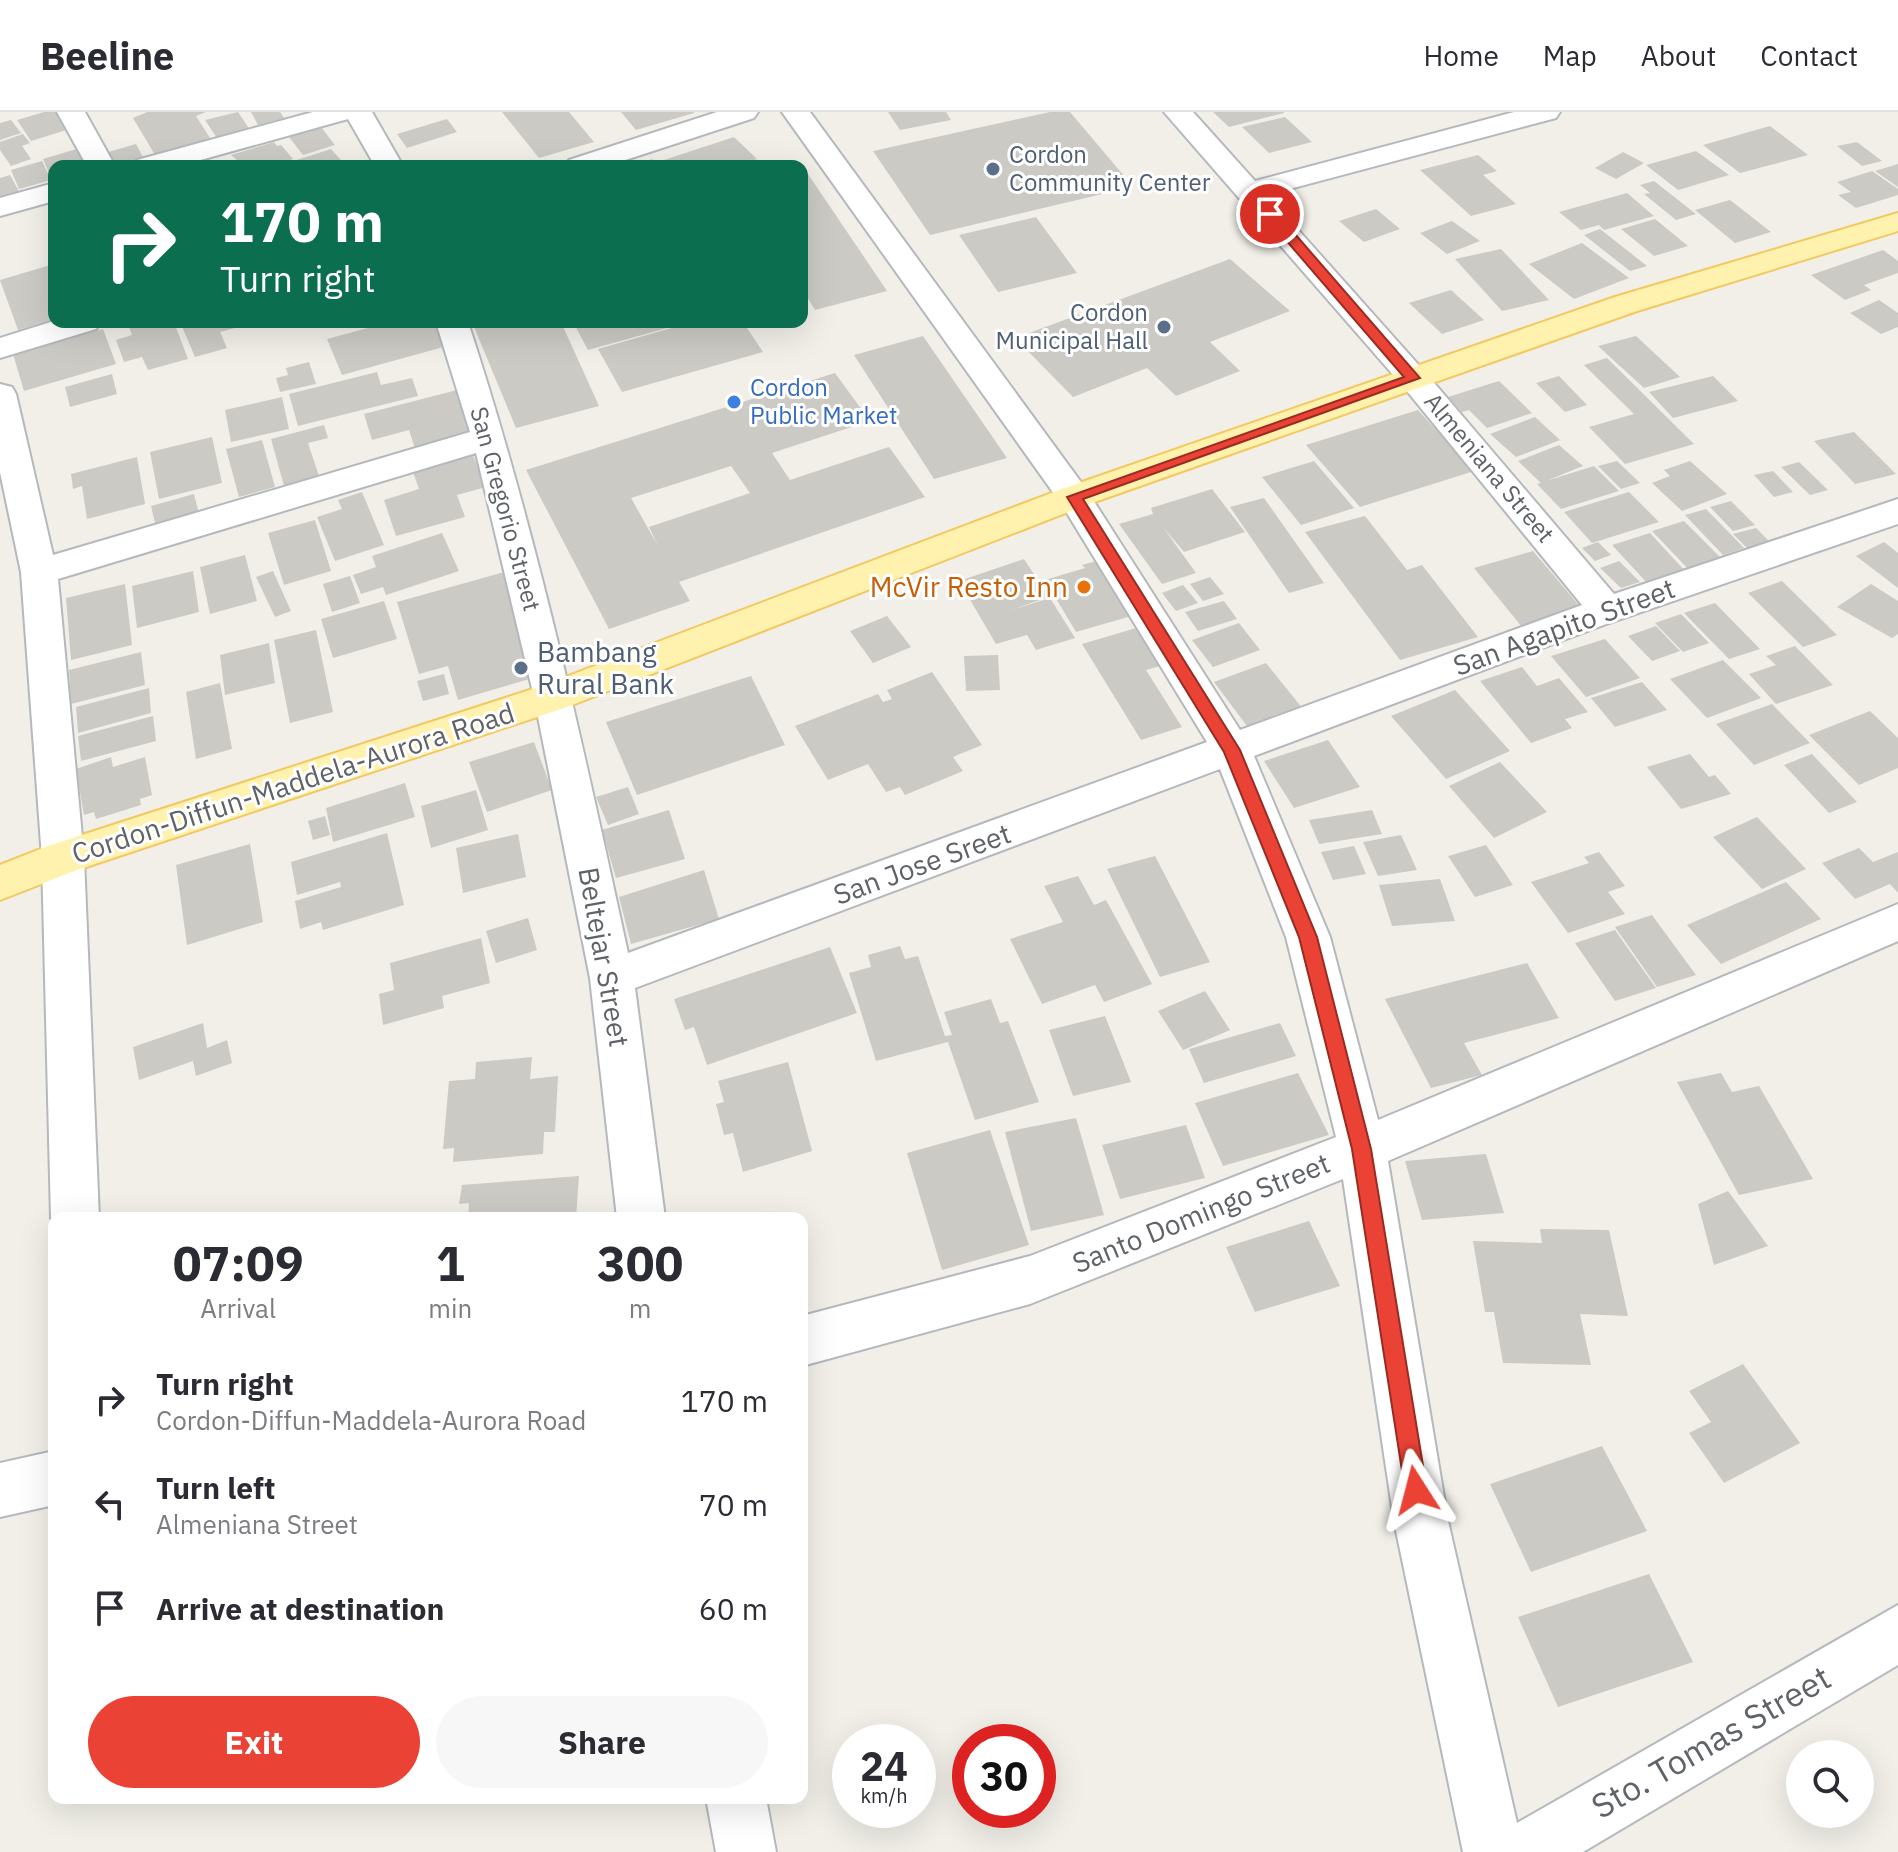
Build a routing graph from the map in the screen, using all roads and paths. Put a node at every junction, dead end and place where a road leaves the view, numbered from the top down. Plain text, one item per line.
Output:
1 (71, 112) edge
2 (344, 112) edge
3 (358, 112) edge
4 (744, 112) edge
5 (796, 112) edge
6 (1178, 112) edge
7 (1546, 112) edge
8 (98, 160) edge
9 (169, 160) edge
10 (386, 160) edge
11 (597, 160) edge
12 (1250, 191) junction
13 (48, 194) edge
14 (0, 207) edge
15 (1898, 222) edge
16 (56, 328) edge
17 (454, 328) edge
18 (3, 339) edge
19 (1413, 378) junction
20 (0, 394) edge
21 (489, 438) junction
22 (1074, 497) junction
23 (1898, 511) edge
24 (39, 572) junction
25 (1607, 610) junction
26 (553, 697) junction
27 (1232, 750) junction
28 (63, 858) junction
29 (0, 883) edge
30 (1898, 922) edge
31 (612, 978) junction
32 (1362, 1149) junction
33 (75, 1212) edge
34 (640, 1212) edge
35 (808, 1339) edge
36 (48, 1479) edge
37 (0, 1490) edge
38 (1898, 1633) edge
39 (737, 1804) edge
40 (746, 1852) edge
41 (1493, 1852) edge
42 (1525, 1852) edge

1 - 8 street
2 - 9 street
3 - 10 street
4 - 11 street
5 - 22 street
6 - 12 street, Almeniana Street
7 - 12 street
12 - 19 street, Almeniana Street
13 - 14 street
15 - 19 main road, Cordon-Diffun-Maddela-Aurora Road
16 - 18 street
17 - 21 street, San Gregorio Street
19 - 22 main road, Cordon-Diffun-Maddela-Aurora Road
19 - 25 street, Almeniana Street
20 - 24 street
21 - 24 street
21 - 26 street, San Gregorio Street
22 - 26 main road, Cordon-Diffun-Maddela-Aurora Road
22 - 27 street
23 - 25 street, San Agapito Street
24 - 28 street
25 - 27 street, San Agapito Street
26 - 28 main road, Cordon-Diffun-Maddela-Aurora Road
26 - 31 street, Beltejar Street
27 - 31 street, San Jose Sreet
27 - 32 street
28 - 29 main road, Cordon-Diffun-Maddela-Aurora Road
28 - 33 street
30 - 32 street, Santo Domingo Street
31 - 34 street, Beltejar Street
32 - 35 street, Santo Domingo Street
32 - 41 street
36 - 37 street
38 - 42 street, Sto. Tomas Street
39 - 40 street

